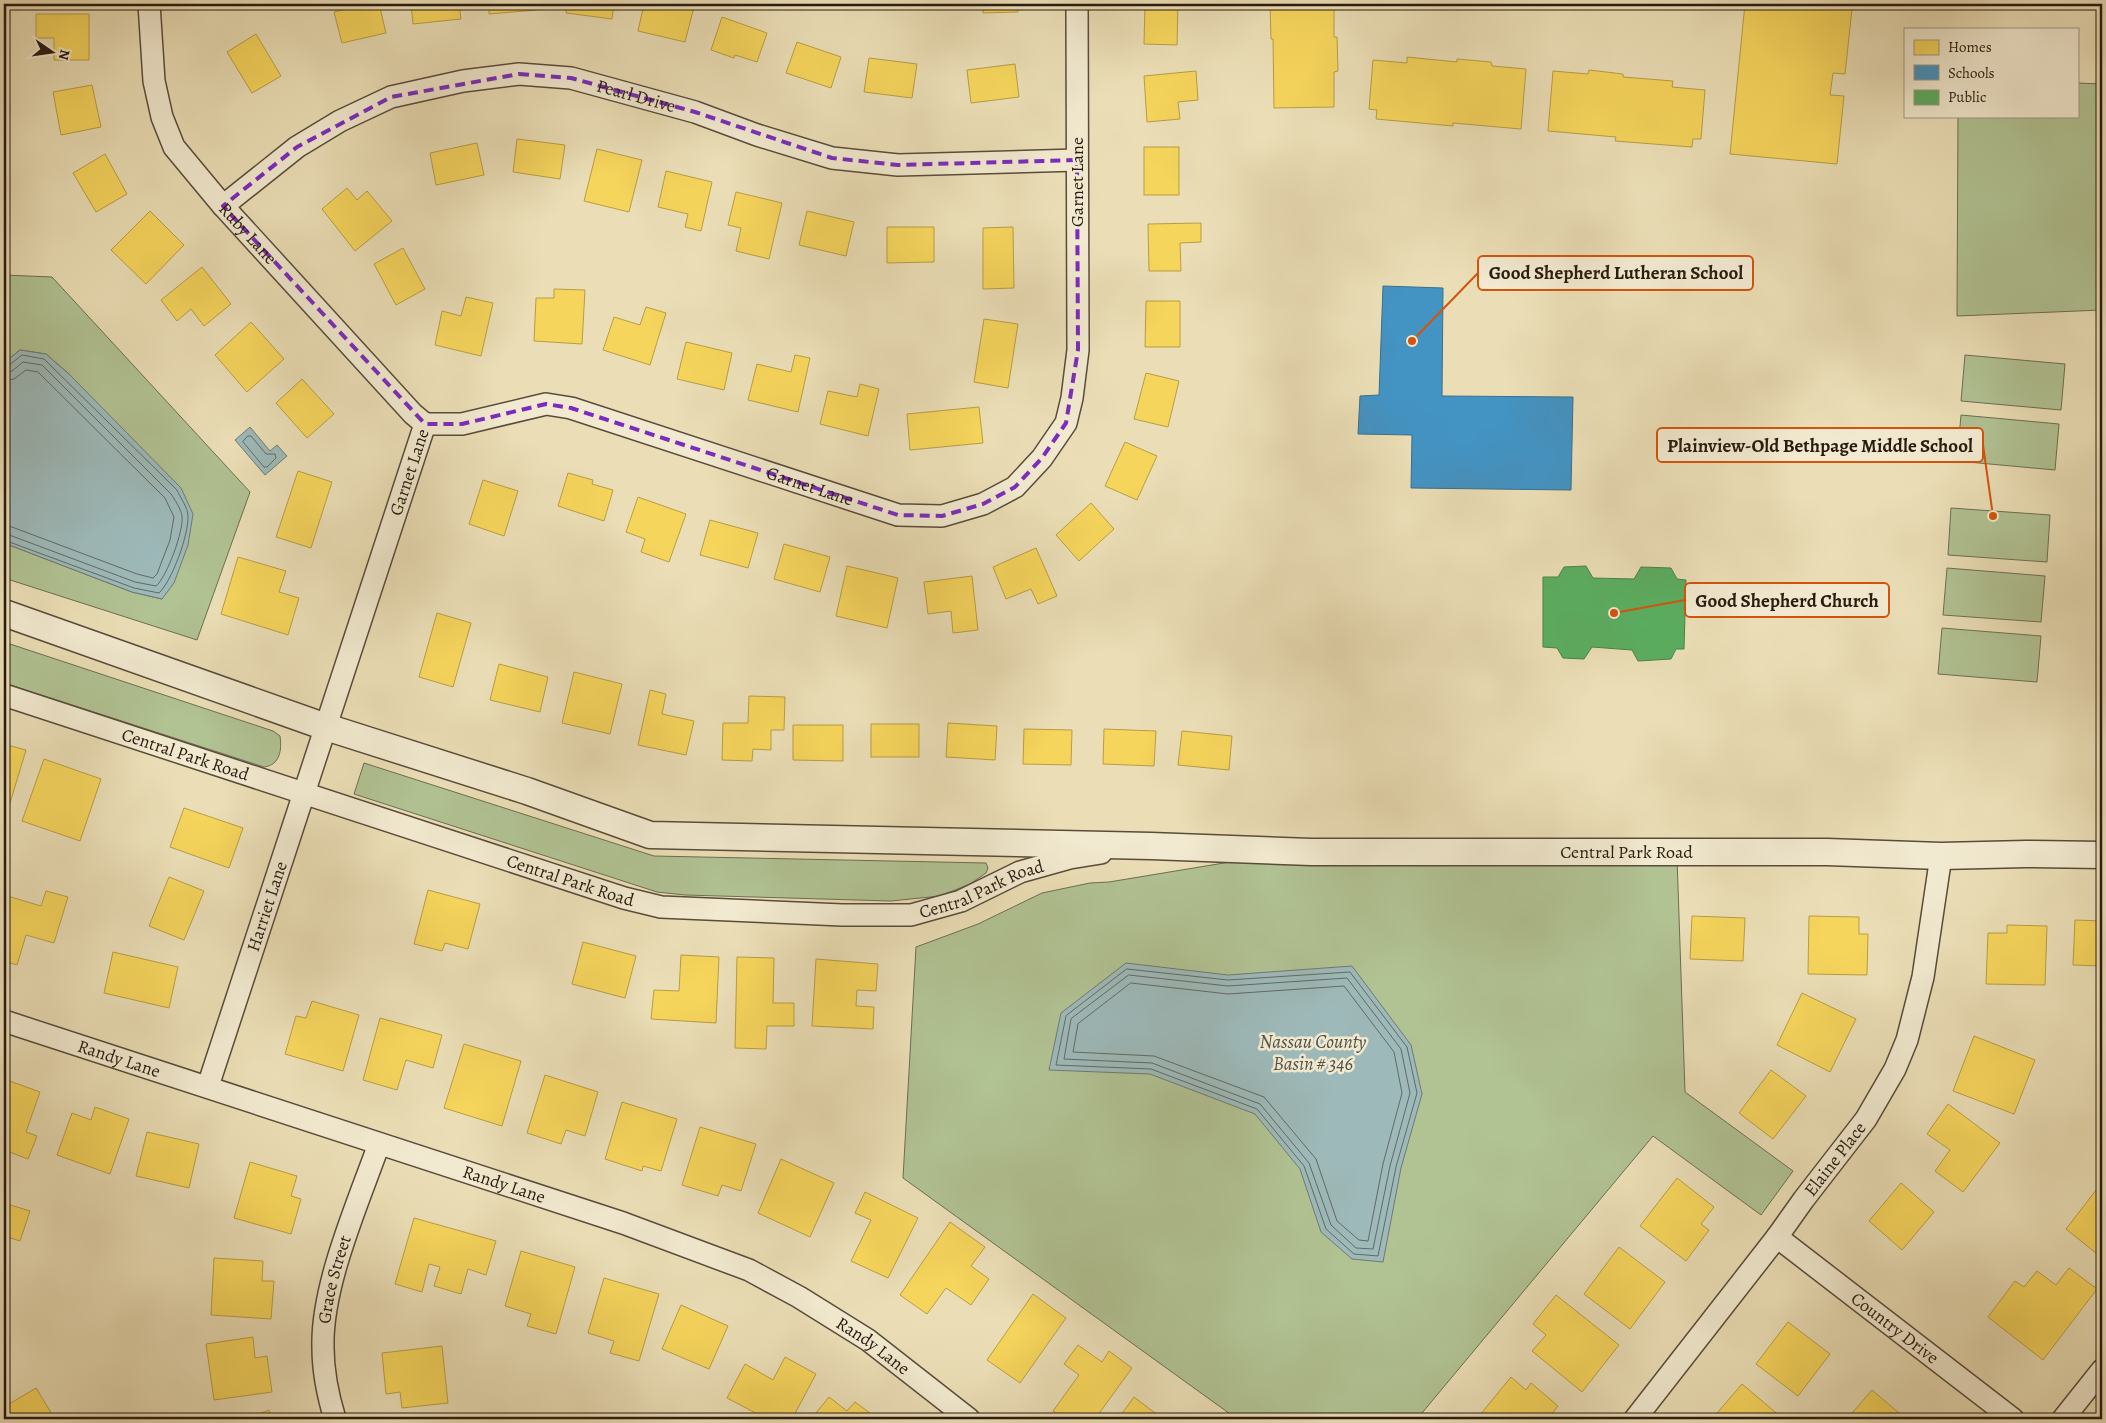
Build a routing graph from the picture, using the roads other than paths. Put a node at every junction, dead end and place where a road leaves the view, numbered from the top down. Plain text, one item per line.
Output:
1 (149, 4) edge
2 (1077, 4) edge
3 (1077, 160) junction
4 (224, 206) junction
5 (425, 424) junction
6 (4, 613) edge
7 (4, 695) edge
8 (326, 727) junction
9 (304, 792) junction
10 (1151, 846) junction
11 (2102, 855) edge
12 (1941, 856) junction
13 (4, 1020) edge
14 (208, 1086) junction
15 (379, 1144) junction
16 (1777, 1237) junction
17 (2102, 1370) edge
18 (335, 1419) edge
19 (969, 1419) edge
20 (1634, 1419) edge
21 (2013, 1419) edge
22 (2064, 1419) edge

1 - 4 street, Ruby Lane
2 - 3 street, Garnet Lane
3 - 4 street, Pearl Drive
3 - 5 street, Garnet Lane
4 - 5 street, Ruby Lane
5 - 8 street, Garnet Lane
6 - 8 street, Central Park Road
7 - 9 street, Central Park Road
8 - 9 street, Harriet Lane
8 - 10 street, Central Park Road
9 - 10 street, Central Park Road
9 - 14 street, Harriet Lane
10 - 12 street, Central Park Road
11 - 12 street, Central Park Road
12 - 16 street, Elaine Place
13 - 14 street, Randy Lane
14 - 15 street, Randy Lane
15 - 18 street, Grace Street
15 - 19 street, Randy Lane
16 - 20 street, Elaine Place
16 - 21 street, Country Drive
17 - 22 street

